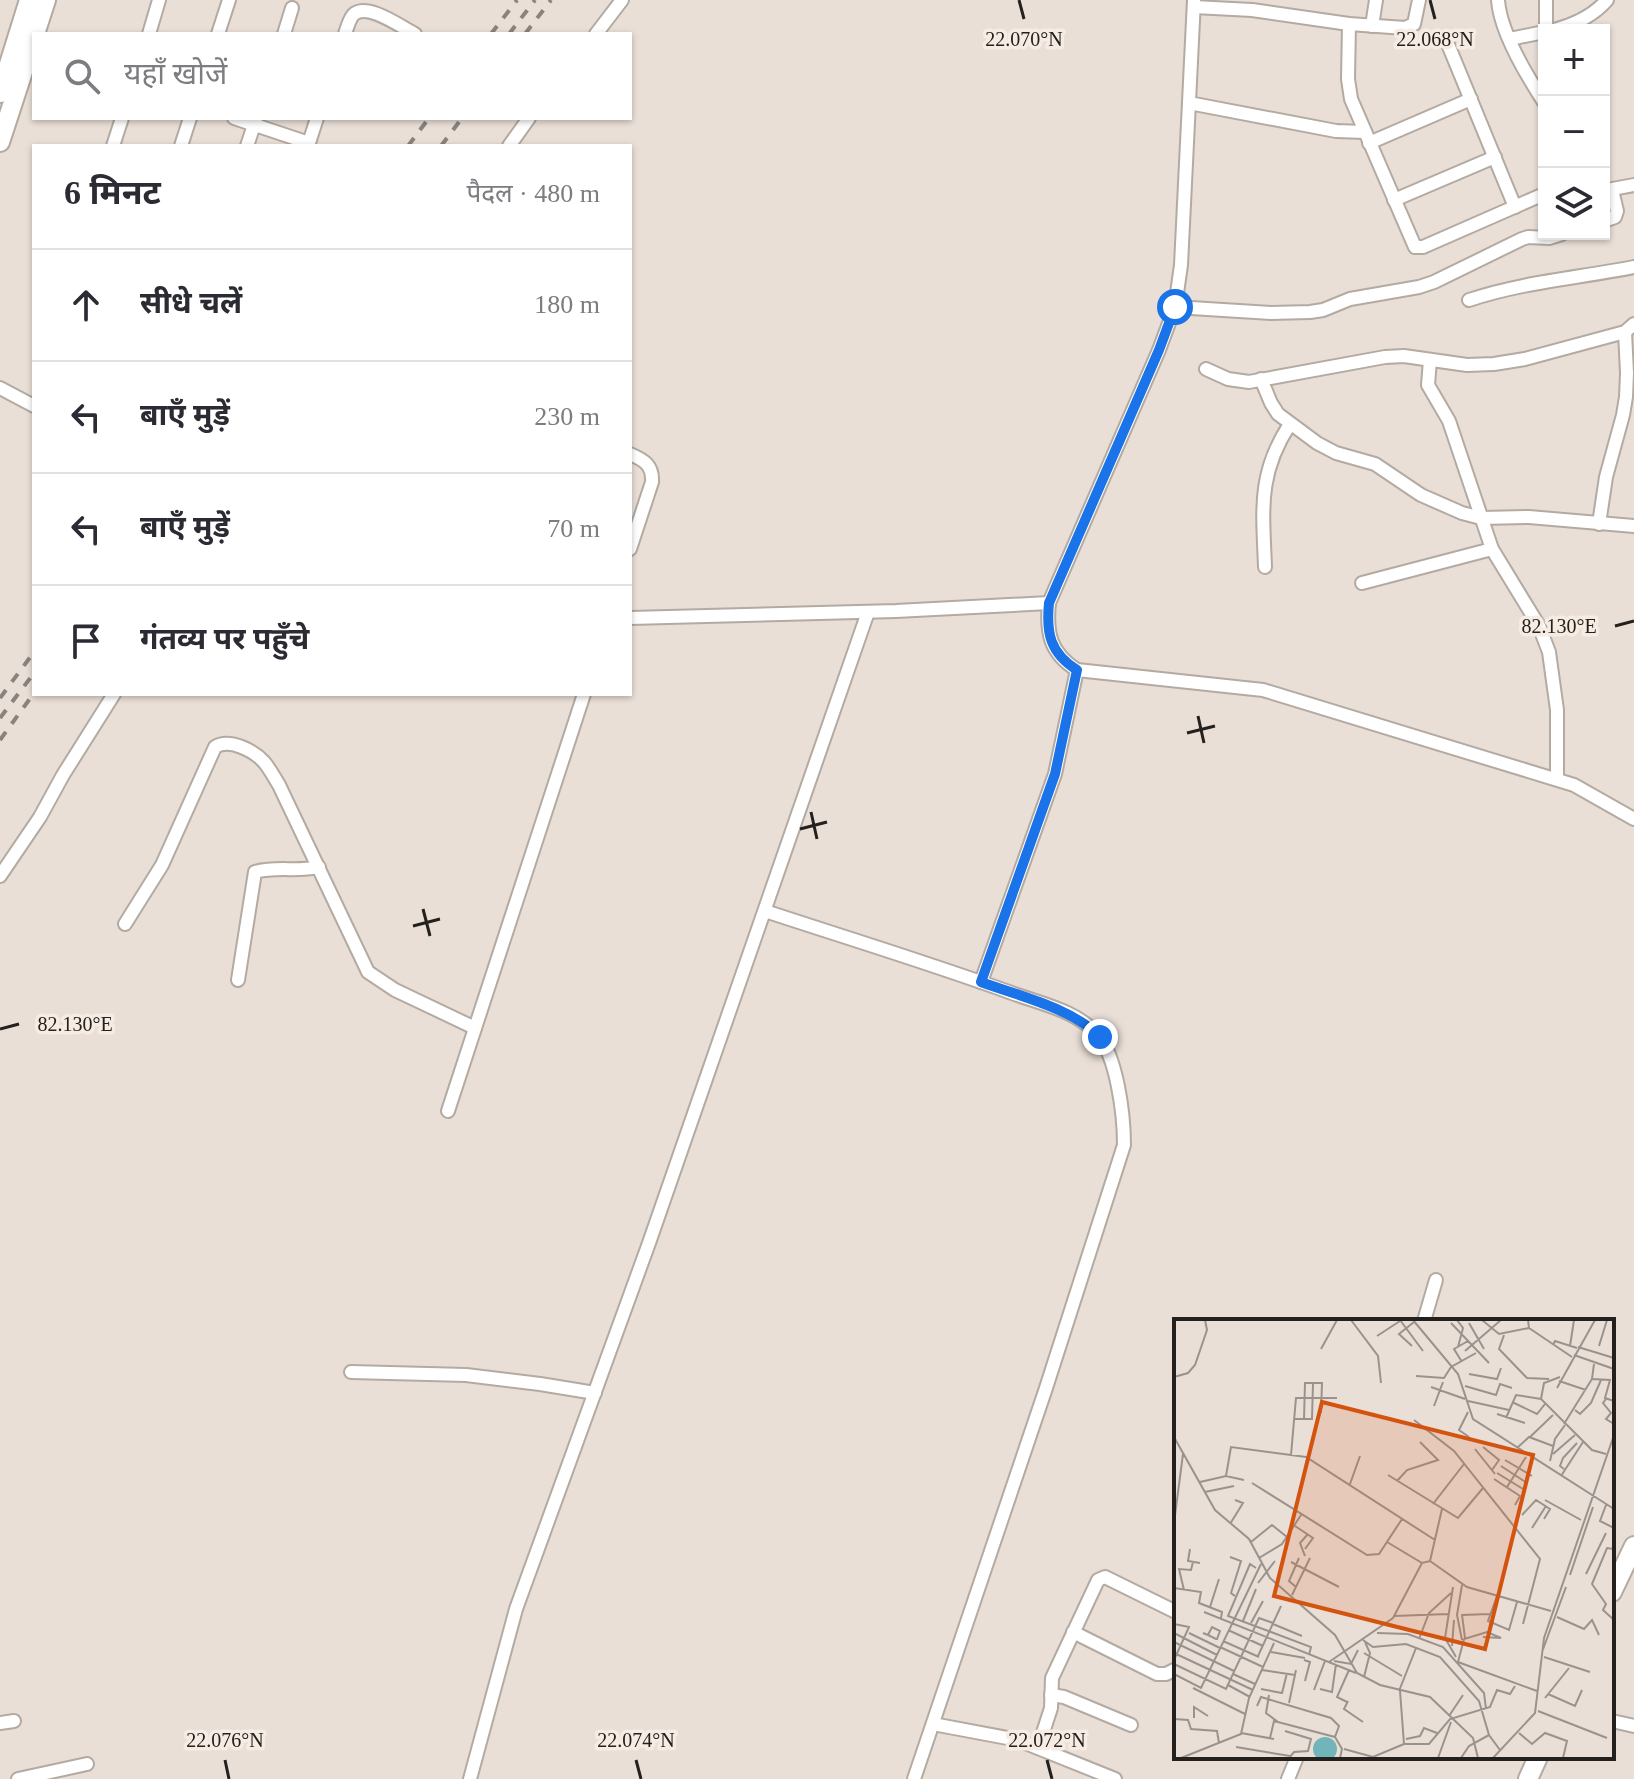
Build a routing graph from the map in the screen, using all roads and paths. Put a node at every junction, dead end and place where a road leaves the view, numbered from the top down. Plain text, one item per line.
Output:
1 (29, 0) edge
2 (46, 0) edge
3 (159, 0) edge
4 (229, 0) edge
5 (622, 0) edge
6 (1376, 0) edge
7 (1419, 0) edge
8 (1498, 0) edge
9 (1546, 0) edge
10 (1607, 0) edge
11 (1194, 4) edge
12 (292, 8) dead end
13 (1349, 24) junction
14 (1545, 24) edge
15 (1572, 24) edge
16 (1372, 26) junction
17 (150, 32) edge
18 (219, 32) edge
19 (285, 32) edge
20 (346, 32) edge
21 (411, 32) edge
22 (598, 32) edge
23 (1538, 33) edge
24 (1445, 37) dead end
25 (1510, 39) junction
26 (23, 48) edge
27 (0, 93) edge
28 (1540, 96) edge
29 (1471, 99) junction
30 (1189, 103) junction
31 (121, 120) edge
32 (189, 120) edge
33 (316, 120) edge
34 (528, 120) edge
35 (256, 121) edge
36 (1367, 138) junction
37 (0, 142) edge
38 (114, 144) edge
39 (182, 144) edge
40 (248, 144) edge
41 (306, 144) edge
42 (308, 144) edge
43 (510, 144) edge
44 (1495, 157) junction
45 (1634, 185) edge
46 (1610, 190) edge
47 (1610, 195) edge
48 (1538, 197) edge
49 (1394, 200) junction
50 (1515, 207) junction
51 (1610, 219) edge
52 (1538, 237) edge
53 (1634, 267) edge
54 (1469, 300) dead end
55 (1175, 307) junction
56 (1629, 328) edge
57 (1430, 360) junction
58 (1206, 369) dead end
59 (1261, 379) junction
60 (0, 388) edge
61 (32, 405) edge
62 (1290, 424) junction
63 (632, 455) edge
64 (1481, 518) junction
65 (1599, 524) junction
66 (1634, 526) edge
67 (632, 543) edge
68 (1492, 549) junction
69 (1265, 567) dead end
70 (1362, 583) dead end
71 (1049, 603) junction
72 (868, 612) junction
73 (632, 618) edge
74 (1077, 670) junction
75 (113, 696) edge
76 (583, 696) edge
77 (1557, 779) junction
78 (1634, 819) edge
79 (319, 867) junction
80 (0, 876) edge
81 (765, 911) junction
82 (125, 924) dead end
83 (238, 980) dead end
84 (981, 982) junction
85 (475, 1028) junction
86 (448, 1111) dead end
87 (1436, 1280) dead end
88 (1425, 1319) edge
89 (351, 1372) dead end
90 (595, 1393) junction
91 (1634, 1546) edge
92 (1614, 1588) edge
93 (1174, 1611) edge
94 (1073, 1632) junction
95 (1174, 1670) edge
96 (1051, 1695) junction
97 (14, 1721) dead end
98 (1614, 1721) edge
99 (0, 1723) edge
100 (933, 1724) junction
101 (1131, 1725) dead end
102 (1634, 1726) edge
103 (1038, 1748) junction
104 (1296, 1759) edge
105 (1537, 1759) edge
106 (87, 1764) dead end
107 (18, 1779) edge
108 (470, 1779) edge
109 (914, 1779) edge
110 (1115, 1779) edge
111 (1288, 1779) edge
112 (1528, 1779) edge

1 - 26 main road
2 - 26 main road
3 - 17 street
4 - 18 street
5 - 22 street
6 - 16 street
7 - 16 street
8 - 25 street
9 - 14 street
10 - 15 street
11 - 13 street
11 - 30 street
12 - 19 street
13 - 16 street
13 - 36 street
20 - 21 street
23 - 25 street
24 - 29 street
25 - 28 street
26 - 27 main road
26 - 37 main road
29 - 36 street
29 - 44 street
30 - 36 street
30 - 55 street
31 - 38 street
32 - 39 street
33 - 42 street
34 - 43 street
35 - 40 street
35 - 41 street
36 - 49 street
44 - 49 street
44 - 50 street
45 - 46 street
47 - 51 street
48 - 50 street
49 - 50 street
52 - 55 street
53 - 54 street
55 - 71 street
56 - 57 street
56 - 65 street
57 - 59 street
57 - 64 street
58 - 59 street
59 - 62 street
60 - 61 street
62 - 64 street
62 - 69 street
63 - 67 street
64 - 65 street
64 - 68 street
65 - 66 street
68 - 70 street
68 - 77 street
71 - 72 street
71 - 74 street
72 - 73 street
72 - 81 street
74 - 77 street
74 - 84 street
75 - 80 street
76 - 85 street
77 - 78 street
79 - 82 street
79 - 83 street
79 - 85 street
81 - 84 street
81 - 90 street
84 - 100 street
85 - 86 street
87 - 88 street
89 - 90 street
90 - 108 street
91 - 92 main road
93 - 94 street
94 - 95 street
94 - 96 street
96 - 101 street
96 - 103 street
97 - 99 street
98 - 102 street
100 - 103 street
100 - 109 street
103 - 110 street
104 - 111 street
105 - 112 main road
106 - 107 street

